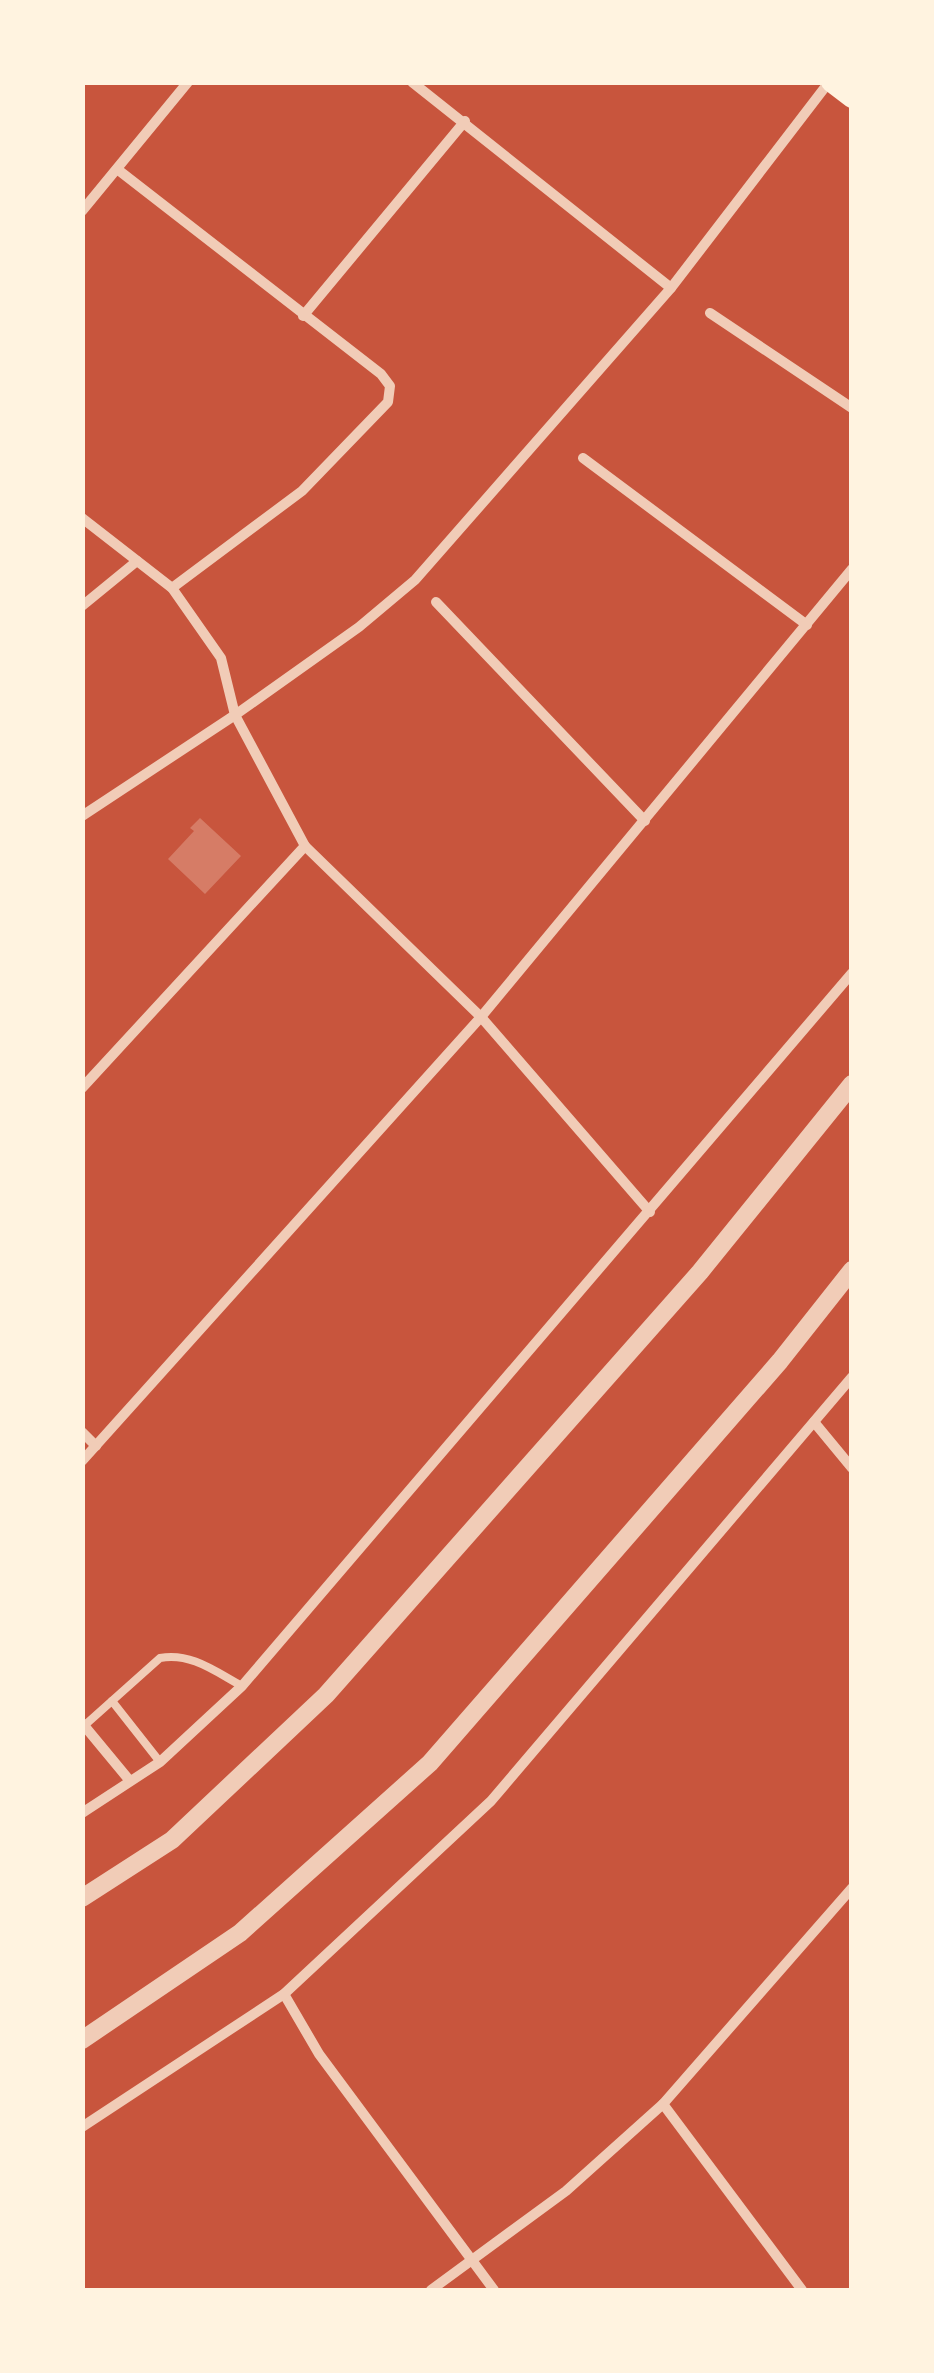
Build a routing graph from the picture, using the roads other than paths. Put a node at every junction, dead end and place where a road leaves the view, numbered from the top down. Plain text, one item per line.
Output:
1 (188, 82) edge
2 (412, 82) edge
3 (830, 82) edge
4 (852, 98) edge
5 (465, 121) junction
6 (116, 169) junction
7 (82, 211) edge
8 (671, 288) junction
9 (710, 313) dead end
10 (303, 316) junction
11 (852, 408) edge
12 (583, 458) dead end
13 (82, 518) edge
14 (138, 561) junction
15 (852, 569) edge
16 (172, 588) junction
17 (436, 602) dead end
18 (82, 606) edge
19 (807, 625) junction
20 (235, 715) junction
21 (82, 816) edge
22 (645, 821) junction
23 (305, 846) junction
24 (852, 973) edge
25 (481, 1018) junction
26 (852, 1084) edge
27 (82, 1088) edge
28 (650, 1212) junction
29 (852, 1270) edge
30 (852, 1376) edge
31 (814, 1422) junction
32 (82, 1432) edge
33 (96, 1446) junction
34 (82, 1461) edge
35 (852, 1468) edge
36 (242, 1686) junction
37 (112, 1701) junction
38 (84, 1724) edge
39 (160, 1762) junction
40 (130, 1781) junction
41 (82, 1813) edge
42 (851, 1891) edge
43 (82, 1898) edge
44 (284, 1994) junction
45 (82, 2040) edge
46 (663, 2104) junction
47 (82, 2126) edge
48 (473, 2262) junction
49 (432, 2290) edge
50 (494, 2290) edge
51 (802, 2290) edge

1 - 6 street
2 - 5 street
3 - 4 main road
3 - 8 street
5 - 8 street
5 - 10 street
6 - 7 street
6 - 10 street
8 - 20 street
9 - 11 street
10 - 16 street
12 - 19 street
13 - 14 street
14 - 16 street
14 - 18 street
15 - 19 street
16 - 20 street
17 - 22 street
19 - 22 street
20 - 21 street
20 - 23 street
22 - 25 street
23 - 25 street
23 - 27 street
24 - 28 street
25 - 28 street
25 - 33 street
26 - 43 street
28 - 36 street
29 - 45 street
30 - 31 street
31 - 35 street
31 - 44 street
32 - 33 street
33 - 34 street
36 - 37 lane
36 - 39 street
37 - 38 lane
37 - 39 lane
38 - 40 street
39 - 40 street
40 - 41 street
42 - 46 street
44 - 47 street
44 - 48 street
46 - 48 street
46 - 51 street
48 - 49 street
48 - 50 street

